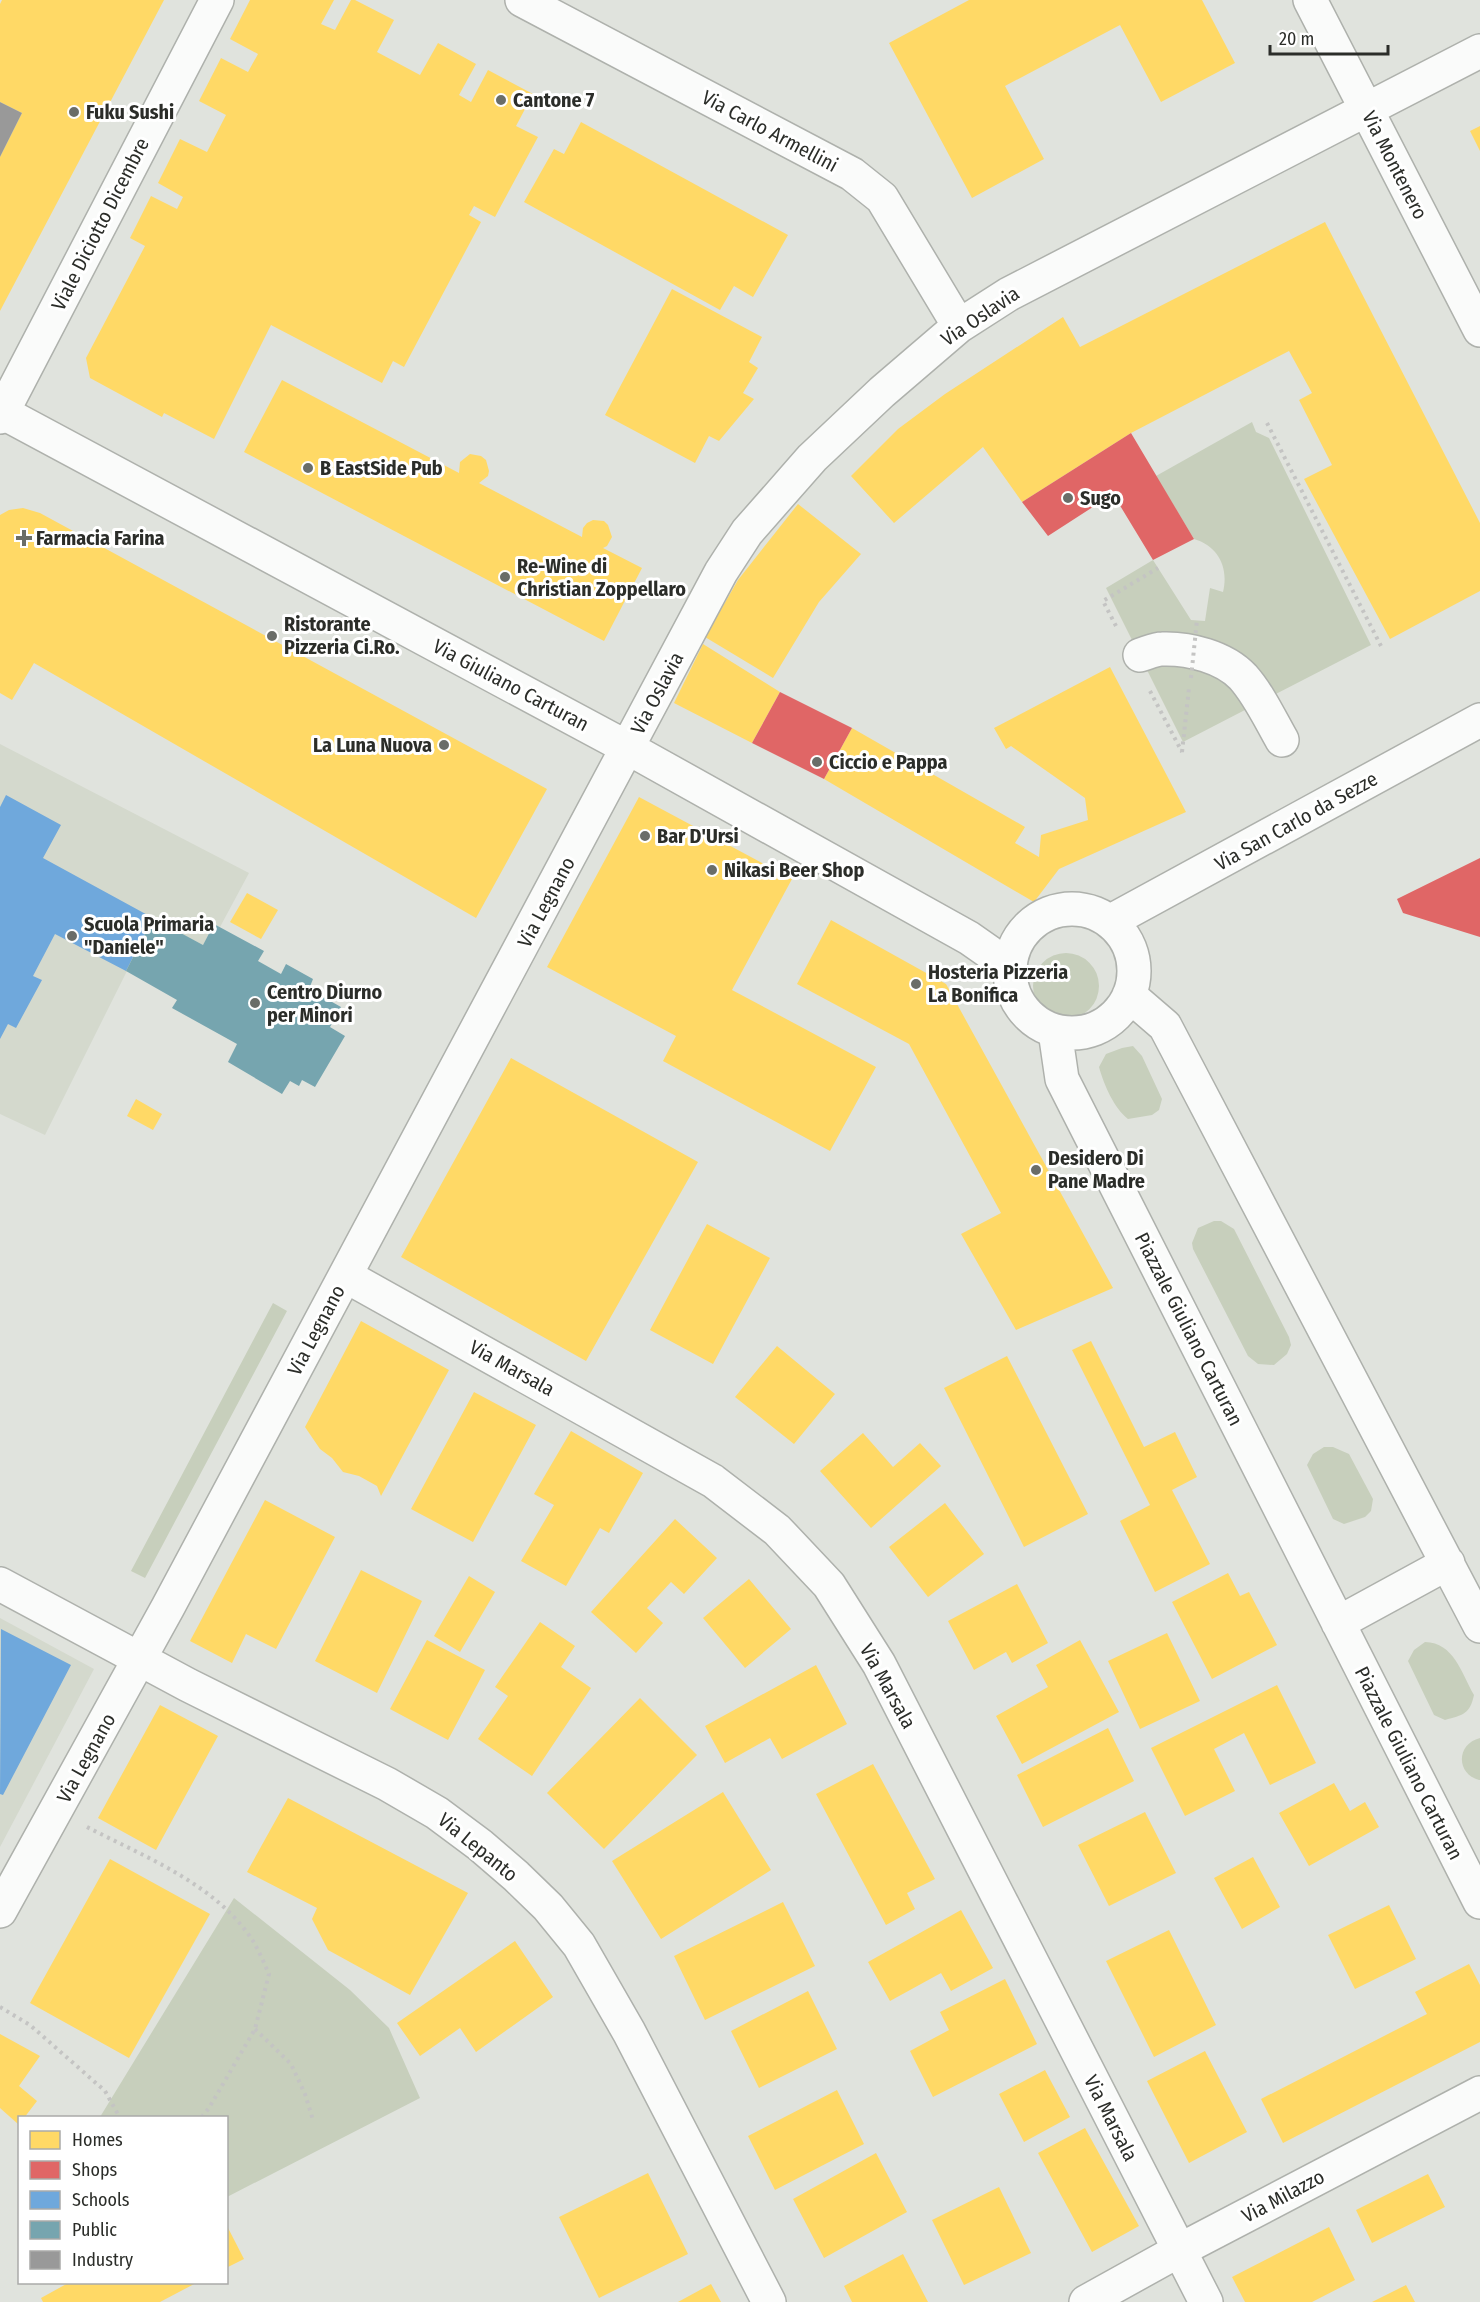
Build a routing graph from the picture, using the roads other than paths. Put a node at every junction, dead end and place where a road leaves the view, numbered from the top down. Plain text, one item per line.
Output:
1 (217, 0) edge
2 (522, 0) edge
3 (1310, 0) edge
4 (1480, 51) edge
5 (1367, 109) junction
6 (959, 326) junction
7 (1480, 330) edge
8 (1, 413) edge
9 (1140, 655) dead end
10 (1480, 720) edge
11 (1281, 740) dead end
12 (628, 748) junction
13 (1111, 921) junction
14 (1010, 974) junction
15 (1129, 995) junction
16 (1055, 1031) junction
17 (345, 1276) junction
18 (1448, 1563) junction
19 (0, 1584) edge
20 (1338, 1623) junction
21 (1480, 1626) edge
22 (140, 1659) junction
23 (1480, 1902) edge
24 (0, 1911) edge
25 (1480, 2093) edge
26 (1178, 2251) junction
27 (769, 2302) edge
28 (1086, 2302) edge
29 (1206, 2302) edge

1 - 8 street, Viale Diciotto Dicembre
2 - 6 street, Via Carlo Armellini
3 - 5 street, Via Montenero
4 - 5 street, Via Oslavia
5 - 6 street, Via Oslavia
5 - 7 street, Via Montenero
6 - 12 street, Via Oslavia
8 - 12 street, Via Giuliano Carturan
9 - 11 street
10 - 13 street, Via San Carlo da Sezze
12 - 14 street, Via Giuliano Carturan
12 - 17 street, Via Legnano
13 - 14 street
13 - 15 street
14 - 16 street
15 - 16 street
15 - 18 street
16 - 20 street, Piazzale Giuliano Carturan
17 - 22 street, Via Legnano
17 - 26 street, Via Marsala
18 - 20 street
18 - 21 street
19 - 22 street, Via Lepanto
20 - 23 street, Piazzale Giuliano Carturan
22 - 24 street, Via Legnano
22 - 27 street, Via Lepanto
25 - 26 street, Via Milazzo
26 - 28 street, Via Milazzo
26 - 29 street, Via Marsala

